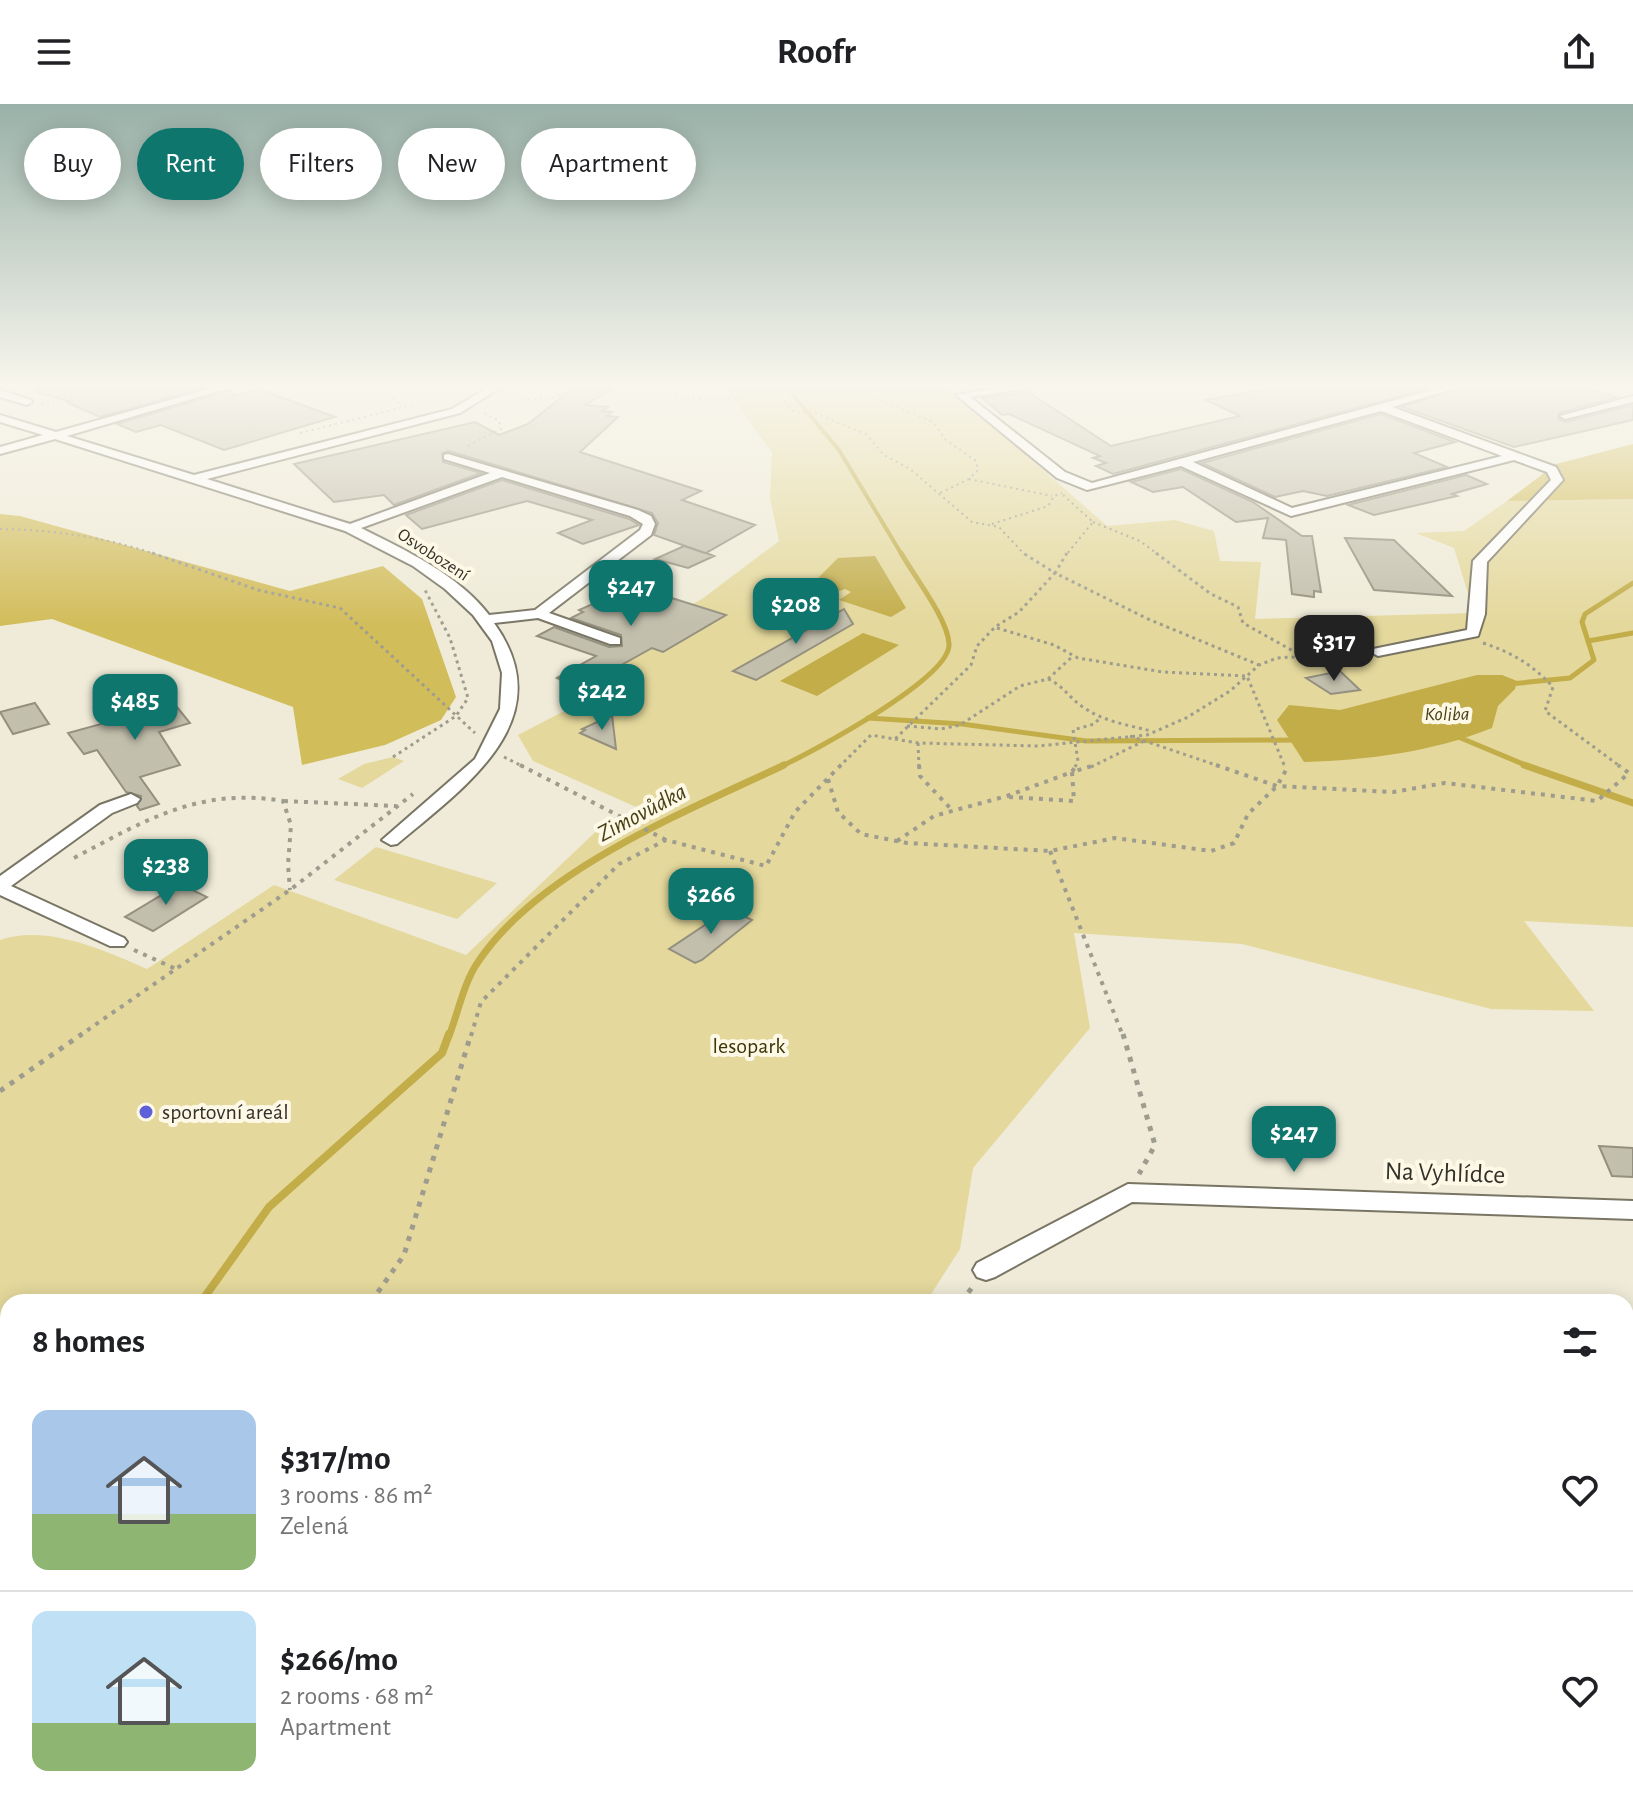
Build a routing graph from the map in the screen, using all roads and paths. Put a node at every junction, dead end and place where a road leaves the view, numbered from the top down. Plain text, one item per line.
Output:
1 (153, 466) edge
2 (241, 466) edge
3 (480, 466) edge
4 (905, 466) edge
5 (977, 466) edge
6 (1050, 466) edge
7 (1167, 466) edge
8 (1193, 466) edge
9 (1473, 466) edge
10 (1543, 466) edge
11 (502, 473) junction
12 (193, 479) junction
13 (969, 479) junction
14 (1091, 487) junction
15 (1061, 493) junction
16 (938, 494) junction
17 (1054, 496) junction
18 (1093, 522) junction
19 (989, 525) junction
20 (350, 528) junction
21 (0, 529) edge
22 (1055, 573) junction
23 (421, 584) dead end
24 (539, 614) junction
25 (487, 620) junction
26 (995, 627) junction
27 (1462, 636) junction
28 (615, 641) dead end
29 (1378, 652) joint
30 (1073, 655) junction
31 (1304, 657) junction
32 (1259, 665) junction
33 (1247, 676) junction
34 (1048, 679) junction
35 (456, 716) junction
36 (1100, 718) junction
37 (907, 726) junction
38 (499, 732) junction
39 (1153, 732) junction
40 (1130, 736) junction
41 (895, 739) junction
42 (1144, 741) junction
43 (1074, 742) junction
44 (918, 743) junction
45 (490, 750) junction
46 (393, 757) dead end
47 (1072, 772) junction
48 (828, 779) junction
49 (1277, 786) junction
50 (422, 787) dead end
51 (1005, 797) junction
52 (131, 799) dead end
53 (283, 801) junction
54 (398, 806) junction
55 (951, 809) junction
56 (391, 840) dead end
57 (666, 840) junction
58 (897, 841) junction
59 (1050, 851) junction
60 (63, 863) dead end
61 (0, 887) edge
62 (290, 890) junction
63 (117, 942) joint
64 (176, 969) junction
65 (0, 1091) edge
66 (1128, 1193) junction
67 (1633, 1210) edge
68 (986, 1270) dead end
69 (377, 1294) edge

1 - 12 street, Osvobození
2 - 12 street
3 - 11 street
4 - 16 path
5 - 13 path
6 - 14 street
7 - 14 street
8 - 9 street
10 - 27 street
11 - 20 street
11 - 24 street
12 - 20 street, Osvobození
13 - 16 path
13 - 17 path
14 - 15 path
15 - 17 path
15 - 18 path
16 - 19 path
17 - 19 path
18 - 22 path
18 - 31 path
19 - 22 path
20 - 25 street, Osvobození
21 - 35 path
22 - 26 path
22 - 32 path
23 - 35 path
24 - 25 street
24 - 28 street
25 - 38 street, Osvobození
26 - 30 path
26 - 37 path
27 - 29 street
27 - 49 path
29 - 31 path
30 - 33 path
30 - 34 path
31 - 32 path
32 - 33 path
33 - 39 path
33 - 49 path
34 - 36 path
34 - 37 path
35 - 38 path
35 - 46 path
36 - 39 path
36 - 43 path
37 - 41 path
38 - 45 street, Osvobození
39 - 40 path
40 - 42 path
40 - 43 path
41 - 44 path
41 - 48 path
42 - 47 path
42 - 49 path
43 - 44 path
43 - 47 path
44 - 55 path
45 - 56 street, Osvobození
45 - 57 path
47 - 51 path
47 - 51 path
48 - 57 path
48 - 58 path
49 - 59 path
50 - 54 path
51 - 55 path
52 - 61 street
53 - 54 path
53 - 60 path
53 - 62 path
54 - 62 path
55 - 58 path
57 - 69 path
58 - 59 path
59 - 66 path
61 - 63 street
62 - 64 path
63 - 64 path
64 - 65 path
66 - 67 street, Na Vyhlídce
66 - 68 street

